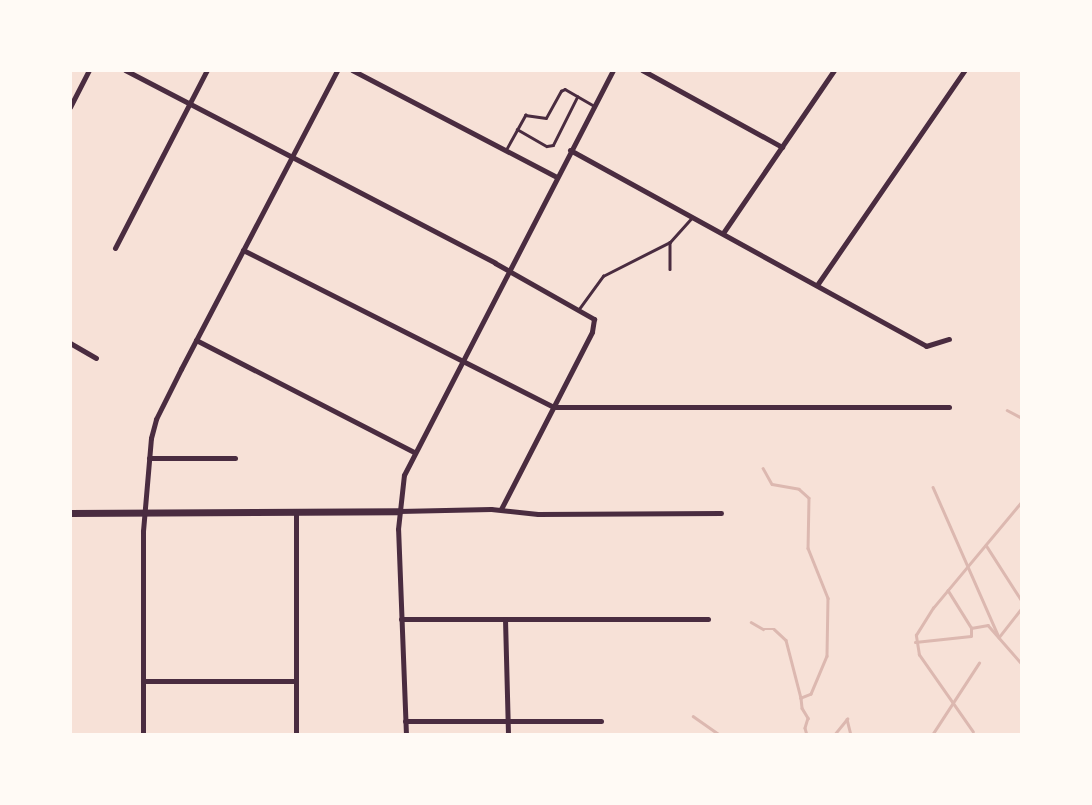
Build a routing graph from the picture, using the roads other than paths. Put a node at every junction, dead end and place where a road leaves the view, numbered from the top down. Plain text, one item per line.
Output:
1 (89, 70) edge
2 (125, 70) edge
3 (206, 70) edge
4 (337, 70) edge
5 (352, 70) edge
6 (612, 70) edge
7 (642, 70) edge
8 (834, 70) edge
9 (965, 70) edge
10 (578, 96) junction
11 (189, 103) junction
12 (593, 105) junction
13 (70, 107) edge
14 (517, 130) junction
15 (782, 147) junction
16 (505, 150) junction
17 (570, 150) junction
18 (292, 157) junction
19 (557, 177) junction
20 (692, 217) junction
21 (723, 233) junction
22 (670, 242) junction
23 (115, 248) dead end
24 (243, 250) junction
25 (670, 269) dead end
26 (508, 271) junction
27 (817, 285) junction
28 (579, 309) junction
29 (949, 339) dead end
30 (196, 341) junction
31 (70, 343) edge
32 (96, 358) dead end
33 (461, 362) junction
34 (554, 407) junction
35 (949, 407) dead end
36 (414, 452) junction
37 (149, 458) junction
38 (235, 458) dead end
39 (500, 509) junction
40 (399, 511) junction
41 (70, 513) edge
42 (145, 513) junction
43 (296, 513) junction
44 (721, 513) dead end
45 (401, 619) junction
46 (505, 619) junction
47 (708, 619) dead end
48 (143, 681) junction
49 (296, 681) junction
50 (508, 720) junction
51 (405, 721) junction
52 (601, 721) dead end
53 (143, 735) edge
54 (296, 735) edge
55 (406, 735) edge
56 (508, 735) edge

1 - 13 street
2 - 11 street
3 - 11 street
4 - 18 street
5 - 16 street
6 - 12 street
7 - 15 street
8 - 15 street
9 - 27 street
10 - 12 lane
10 - 14 lane
10 - 14 lane
11 - 18 street
11 - 23 street
12 - 17 street
14 - 16 lane
15 - 21 street
16 - 19 street
17 - 19 street
17 - 20 street
18 - 24 street
18 - 26 street
19 - 26 street
20 - 21 street
20 - 22 lane
21 - 27 street
22 - 25 lane
22 - 28 lane
24 - 30 street
24 - 33 street
26 - 28 street
26 - 33 street
27 - 29 street
28 - 34 street
30 - 36 street
30 - 37 street
31 - 32 street
33 - 34 street
33 - 36 street
34 - 35 street
34 - 39 street
36 - 40 street
37 - 38 street
37 - 42 street
39 - 40 street
39 - 44 street
40 - 43 street
40 - 45 street
41 - 42 street
42 - 43 street
42 - 48 street
43 - 49 street
45 - 46 street
45 - 51 street
46 - 47 street
46 - 50 street
48 - 49 street
48 - 53 street
49 - 54 street
50 - 51 street
50 - 52 street
50 - 56 street
51 - 55 street

